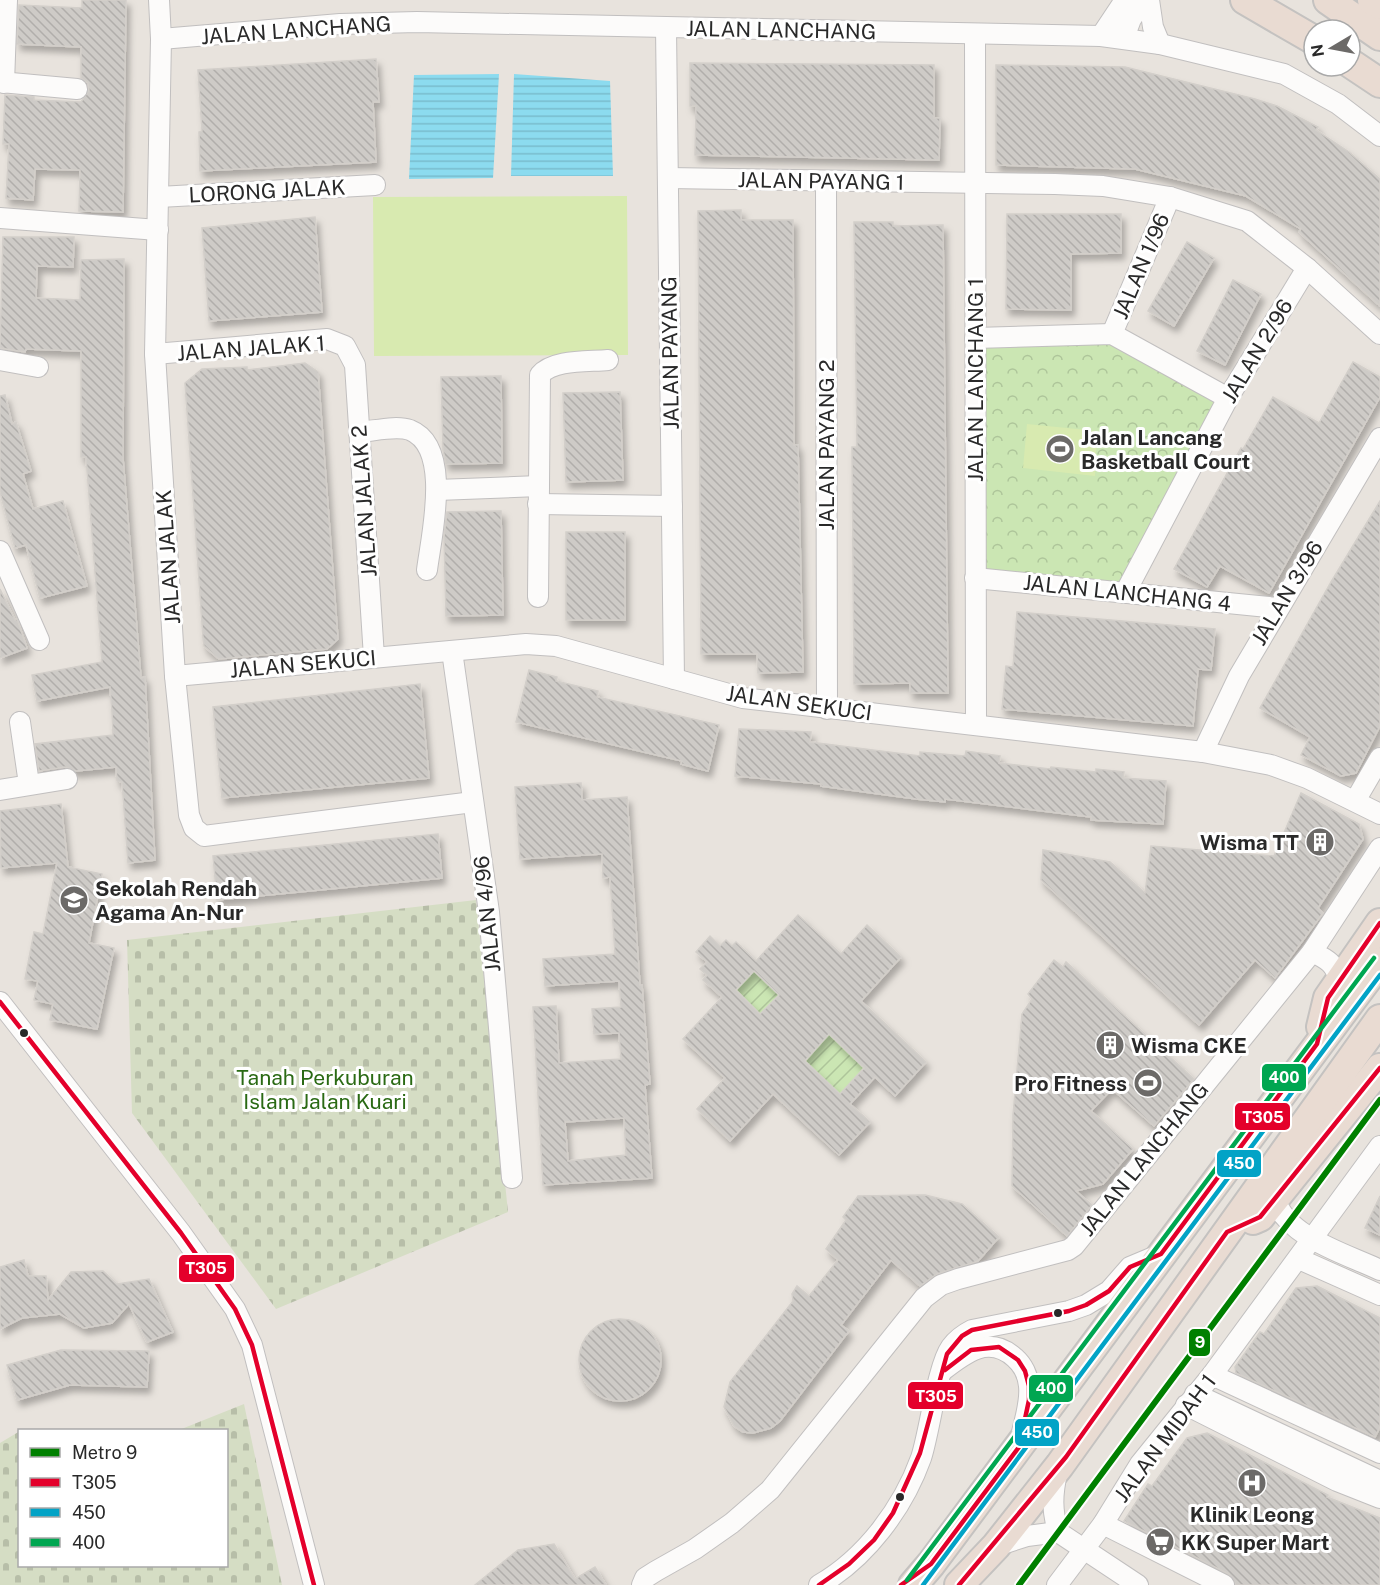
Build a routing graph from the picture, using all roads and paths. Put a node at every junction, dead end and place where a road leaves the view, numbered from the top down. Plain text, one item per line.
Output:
1 (7, 0) edge
2 (159, 0) edge
3 (1125, 0) edge
4 (1144, 0) edge
5 (1149, 0) edge
6 (1245, 0) edge
7 (1328, 0) edge
8 (1372, 0) edge
9 (1380, 5) edge
10 (666, 28) junction
11 (1302, 33) edge
12 (975, 34) junction
13 (1101, 36) junction
14 (1380, 36) edge
15 (1124, 38) junction
16 (160, 39) junction
17 (1160, 44) junction
18 (1362, 71) edge
19 (2, 82) edge
20 (1380, 83) edge
21 (77, 89) dead end
22 (1380, 136) edge
23 (668, 178) junction
24 (826, 181) junction
25 (974, 184) junction
26 (375, 185) dead end
27 (159, 197) junction
28 (1170, 197) junction
29 (0, 218) edge
30 (158, 230) junction
31 (1307, 268) junction
32 (1112, 334) junction
33 (1380, 334) edge
34 (975, 338) junction
35 (345, 346) joint
36 (155, 354) junction
37 (0, 360) edge
38 (608, 360) dead end
39 (38, 368) dead end
40 (1228, 398) junction
41 (359, 432) junction
42 (1380, 438) edge
43 (437, 490) junction
44 (538, 495) junction
45 (672, 506) junction
46 (0, 551) edge
47 (427, 570) dead end
48 (975, 578) junction
49 (1125, 593) junction
50 (538, 597) dead end
51 (1278, 608) junction
52 (39, 640) dead end
53 (452, 651) junction
54 (374, 657) junction
55 (175, 676) junction
56 (674, 679) junction
57 (827, 708) junction
58 (20, 722) dead end
59 (976, 725) junction
60 (1203, 752) junction
61 (1380, 758) edge
62 (68, 779) dead end
63 (29, 784) junction
64 (0, 790) edge
65 (1355, 801) junction
66 (474, 802) junction
67 (1380, 814) edge
68 (1380, 848) edge
69 (1380, 923) edge
70 (1312, 952) junction
71 (1380, 962) edge
72 (1339, 981) junction
73 (0, 1002) edge
74 (1380, 1018) edge
75 (1317, 1044) junction
76 (1380, 1068) edge
77 (1380, 1098) edge
78 (1337, 1122) junction
79 (1380, 1146) edge
80 (512, 1178) dead end
81 (1275, 1198) junction
82 (1227, 1232) junction
83 (1313, 1239) junction
84 (1161, 1254) junction
85 (1299, 1259) junction
86 (1380, 1270) edge
87 (1380, 1295) edge
88 (942, 1371) junction
89 (1212, 1375) junction
90 (1191, 1400) junction
91 (1019, 1447) junction
92 (1376, 1452) edge
93 (1060, 1465) junction
94 (1341, 1473) junction
95 (1373, 1478) edge
96 (1380, 1498) edge
97 (1103, 1524) junction
98 (1058, 1533) junction
99 (996, 1546) junction
100 (1083, 1551) junction
101 (314, 1585) edge
102 (642, 1585) edge
103 (819, 1585) edge
104 (913, 1585) edge
105 (959, 1585) edge
106 (1057, 1585) edge
107 (1138, 1585) edge
108 (1224, 1585) edge

1 - 19 street
2 - 16 street, JALAN JALAK
3 - 13 street
4 - 15 street
5 - 17 street
6 - 11 highway
7 - 14 highway
8 - 9 highway
10 - 12 street, JALAN LANCHANG
10 - 16 street, JALAN LANCHANG
10 - 23 street, JALAN PAYANG
12 - 13 street, JALAN LANCHANG
12 - 25 street, JALAN LANCHANG 1
13 - 15 street, JALAN LANCHANG
15 - 17 street, JALAN LANCHANG
16 - 27 street, JALAN JALAK
17 - 22 street, JALAN LANCHANG
18 - 20 highway
19 - 21 street
23 - 24 street, JALAN PAYANG 1
23 - 45 street, JALAN PAYANG
24 - 25 street, JALAN PAYANG 1
24 - 57 street, JALAN PAYANG 2
25 - 28 street, JALAN PAYANG 1
25 - 34 street, JALAN LANCHANG 1
26 - 27 street, LORONG JALAK
27 - 30 street, JALAN JALAK
28 - 31 street, JALAN PAYANG 1
28 - 32 street, JALAN 1/96
29 - 30 street
30 - 36 street, JALAN JALAK
31 - 33 street, JALAN PAYANG 1
31 - 40 street, JALAN 2/96
32 - 34 street
32 - 40 street
34 - 48 street, JALAN LANCHANG 1
35 - 36 street, JALAN JALAK 1
35 - 41 street, JALAN JALAK 2
36 - 55 street, JALAN JALAK
37 - 39 street
38 - 44 street
40 - 49 street, JALAN 2/96
41 - 43 street
41 - 54 street, JALAN JALAK 2
42 - 51 street, JALAN 3/96
43 - 44 street
43 - 47 street
44 - 45 street
44 - 50 street
45 - 56 street, JALAN PAYANG
46 - 52 street
48 - 49 street, JALAN LANCHANG 4
48 - 59 street, JALAN LANCHANG 1
49 - 51 street, JALAN LANCHANG 4
51 - 60 street, JALAN 3/96
53 - 54 street, JALAN SEKUCI
53 - 56 street, JALAN SEKUCI
53 - 66 street, JALAN 4/96
54 - 55 street, JALAN SEKUCI
55 - 66 street, JALAN JALAK
56 - 57 street, JALAN SEKUCI
57 - 59 street, JALAN SEKUCI
58 - 63 street
59 - 60 street, JALAN SEKUCI
60 - 65 street, JALAN SEKUCI
61 - 65 street
62 - 63 street
63 - 64 street
65 - 67 street, JALAN SEKUCI
66 - 80 street, JALAN 4/96
68 - 70 street, JALAN LANCHANG
69 - 72 highway
70 - 72 street
70 - 102 street, JALAN LANCHANG
71 - 75 highway
72 - 75 highway
73 - 101 street
74 - 82 highway
75 - 84 highway
76 - 78 highway
77 - 78 highway
78 - 81 highway
79 - 83 street, JALAN MIDAH 1
81 - 82 highway
81 - 83 street
82 - 93 highway
83 - 85 street, JALAN MIDAH 1
83 - 86 street
84 - 88 street
84 - 91 highway
85 - 87 street
85 - 89 street, JALAN MIDAH 1
88 - 91 street
88 - 103 street
89 - 90 street, JALAN MIDAH 1
89 - 92 street
90 - 94 street
90 - 97 street, JALAN MIDAH 1
91 - 104 highway
92 - 95 street
93 - 98 street
93 - 99 highway
94 - 95 street
94 - 96 street
97 - 100 street, JALAN MIDAH 1
97 - 108 street
98 - 99 street
98 - 100 street
99 - 105 highway
100 - 106 street, JALAN MIDAH 1
100 - 107 street

